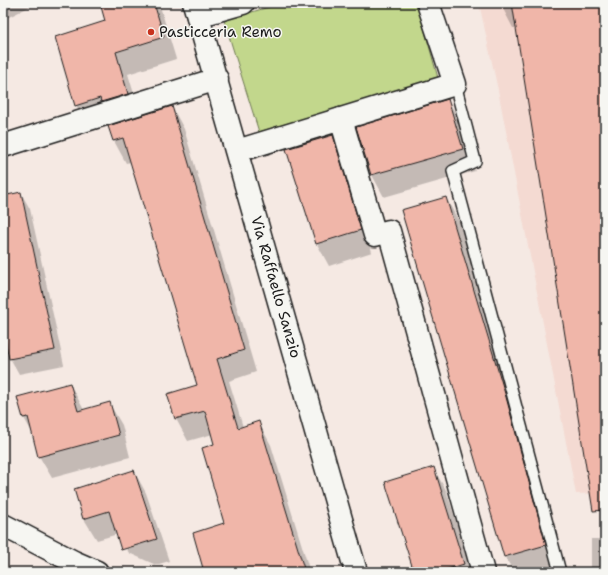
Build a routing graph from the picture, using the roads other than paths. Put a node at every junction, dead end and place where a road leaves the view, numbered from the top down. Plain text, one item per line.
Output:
1 (243, 3) edge
2 (428, 3) edge
3 (196, 10) edge
4 (217, 79) junction
5 (455, 84) junction
6 (341, 119) junction
7 (3, 146) edge
8 (237, 151) junction
9 (3, 525) edge
10 (98, 572) edge
11 (356, 572) edge
12 (483, 572) edge
13 (560, 572) edge

1 - 3 street
2 - 5 street
3 - 4 street, Via Raffaello Sanzio
4 - 7 street
4 - 8 street, Via Raffaello Sanzio
5 - 6 street
5 - 13 lane
6 - 8 street
6 - 12 street
8 - 11 street, Via Raffaello Sanzio
9 - 10 street

